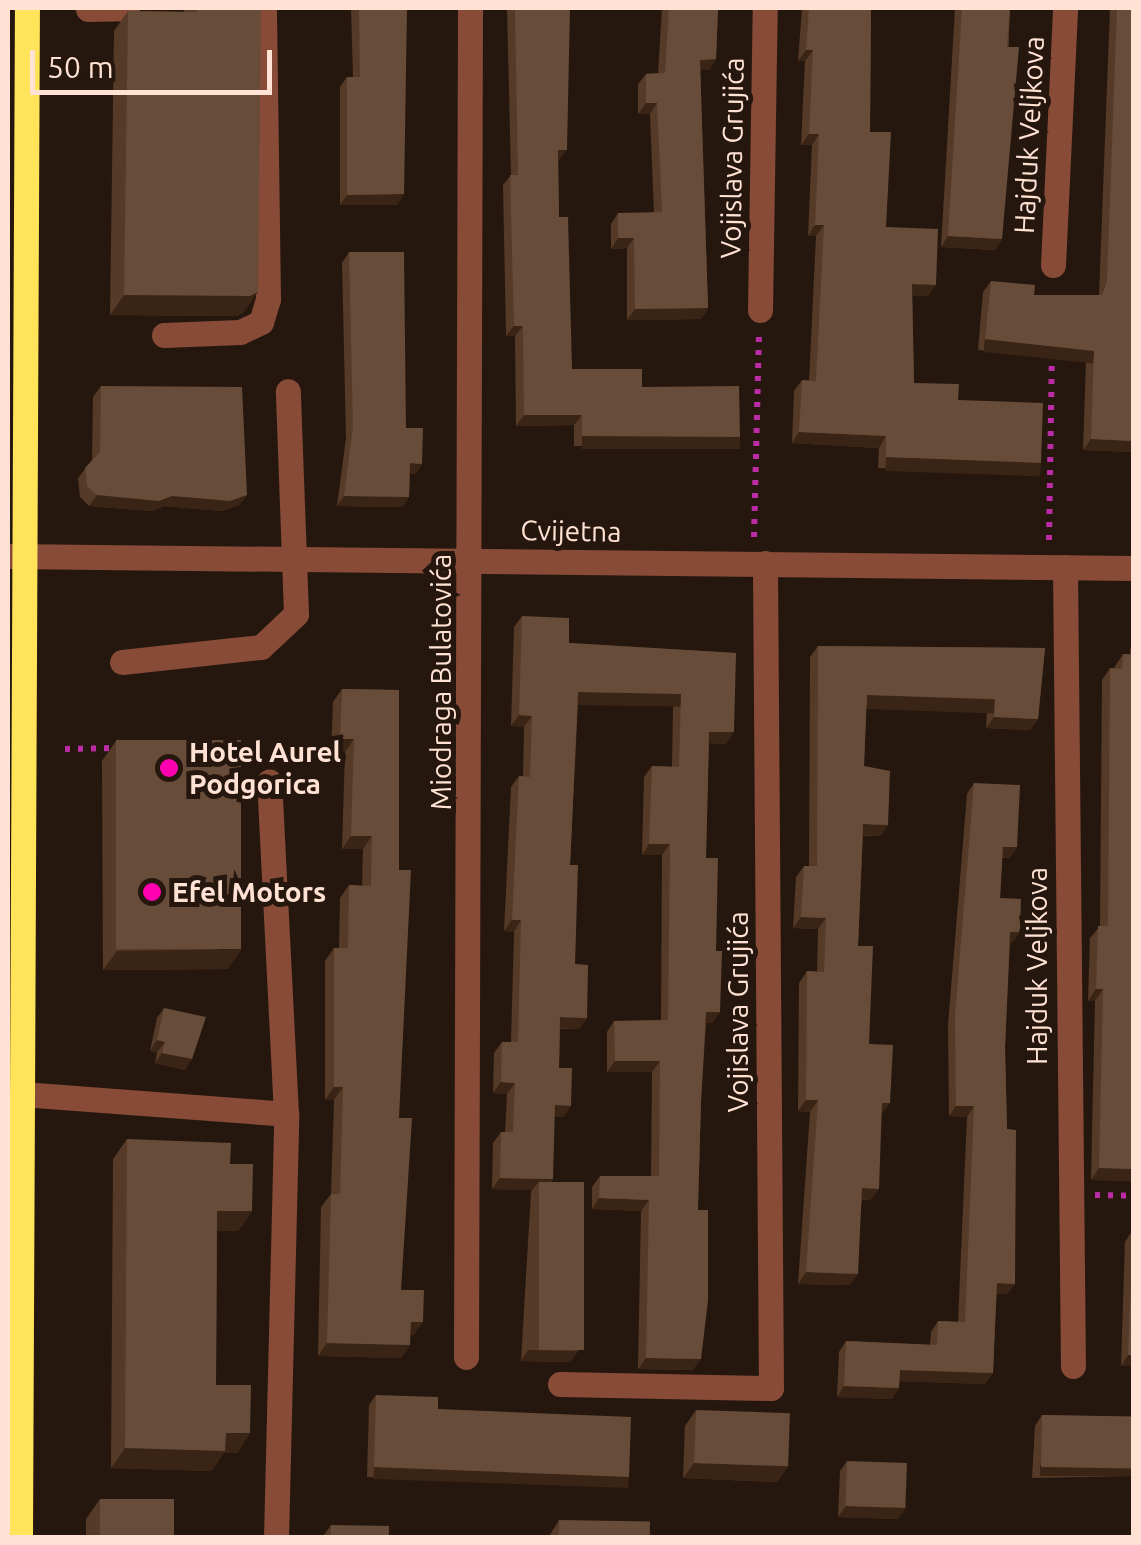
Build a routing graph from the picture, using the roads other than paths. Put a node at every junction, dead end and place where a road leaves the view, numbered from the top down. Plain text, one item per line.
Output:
1 (27, 8) edge
2 (127, 8) edge
3 (264, 8) edge
4 (470, 8) edge
5 (765, 8) edge
6 (1065, 8) edge
7 (88, 9) edge
8 (1053, 265) dead end
9 (760, 310) road end
10 (164, 335) dead end
11 (288, 391) dead end
12 (16, 556) edge
13 (293, 558) junction
14 (472, 560) junction
15 (759, 563) junction
16 (1057, 566) junction
17 (1134, 568) edge
18 (122, 662) dead end
19 (270, 781) dead end
20 (22, 1094) junction
21 (286, 1114) junction
22 (466, 1357) dead end
23 (1073, 1366) dead end
24 (560, 1384) dead end
25 (20, 1538) edge
26 (276, 1538) edge

1 - 12 main road
2 - 7 street
3 - 10 street
4 - 14 street, Miodraga Bulatovića
5 - 9 street, Vojislava Grujića
6 - 8 street, Hajduk Veljkova
11 - 13 street
12 - 13 street, Cvijetna
12 - 20 main road
13 - 14 street, Cvijetna
13 - 18 street
14 - 15 street, Cvijetna
14 - 22 street, Miodraga Bulatovića
15 - 16 street, Cvijetna
15 - 24 street, Vojislava Grujića
16 - 17 street, Cvijetna
16 - 23 street, Hajduk Veljkova
19 - 21 street
20 - 21 street
20 - 25 main road
21 - 26 street

